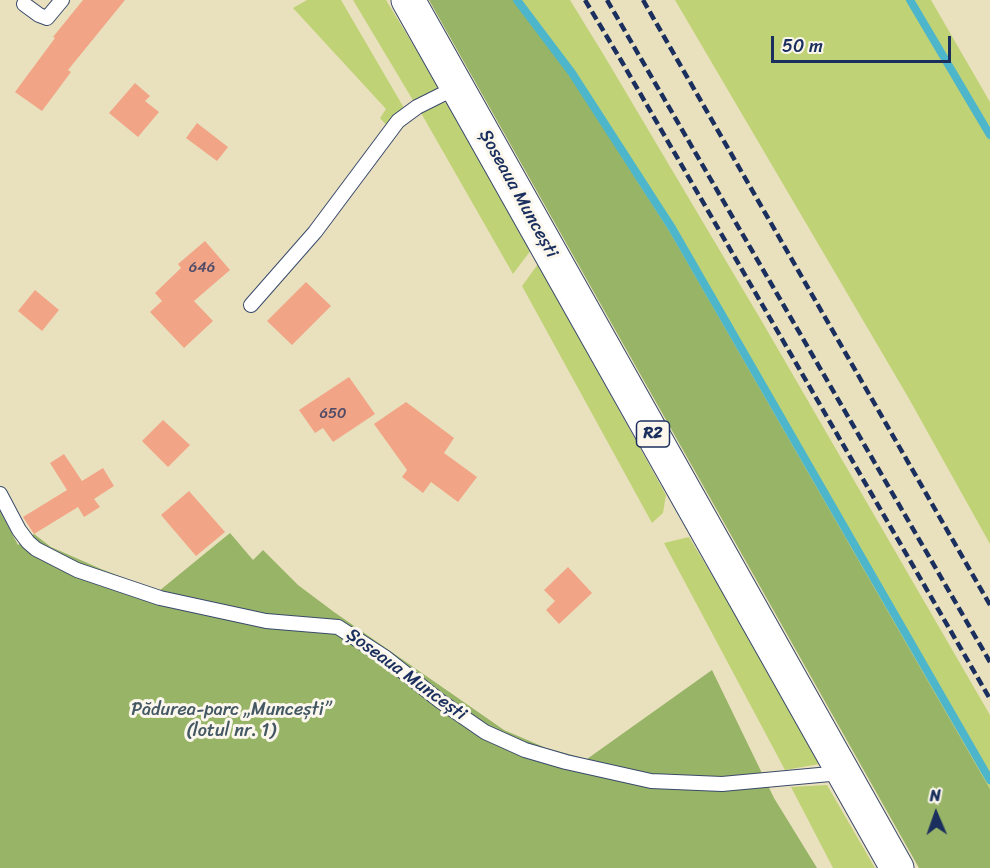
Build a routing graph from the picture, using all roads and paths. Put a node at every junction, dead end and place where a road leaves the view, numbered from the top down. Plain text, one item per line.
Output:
1 (62, 0) edge
2 (408, 0) edge
3 (24, 4) dead end
4 (457, 87) junction
5 (251, 305) dead end
6 (0, 494) edge
7 (843, 773) junction
8 (897, 868) edge

1 - 3 lane
2 - 4 main road, Șoseaua Muncești / R2
4 - 5 lane
4 - 7 main road, Șoseaua Muncești / R2
6 - 7 lane, Șoseaua Muncești
7 - 8 main road, Șoseaua Muncești / R2

